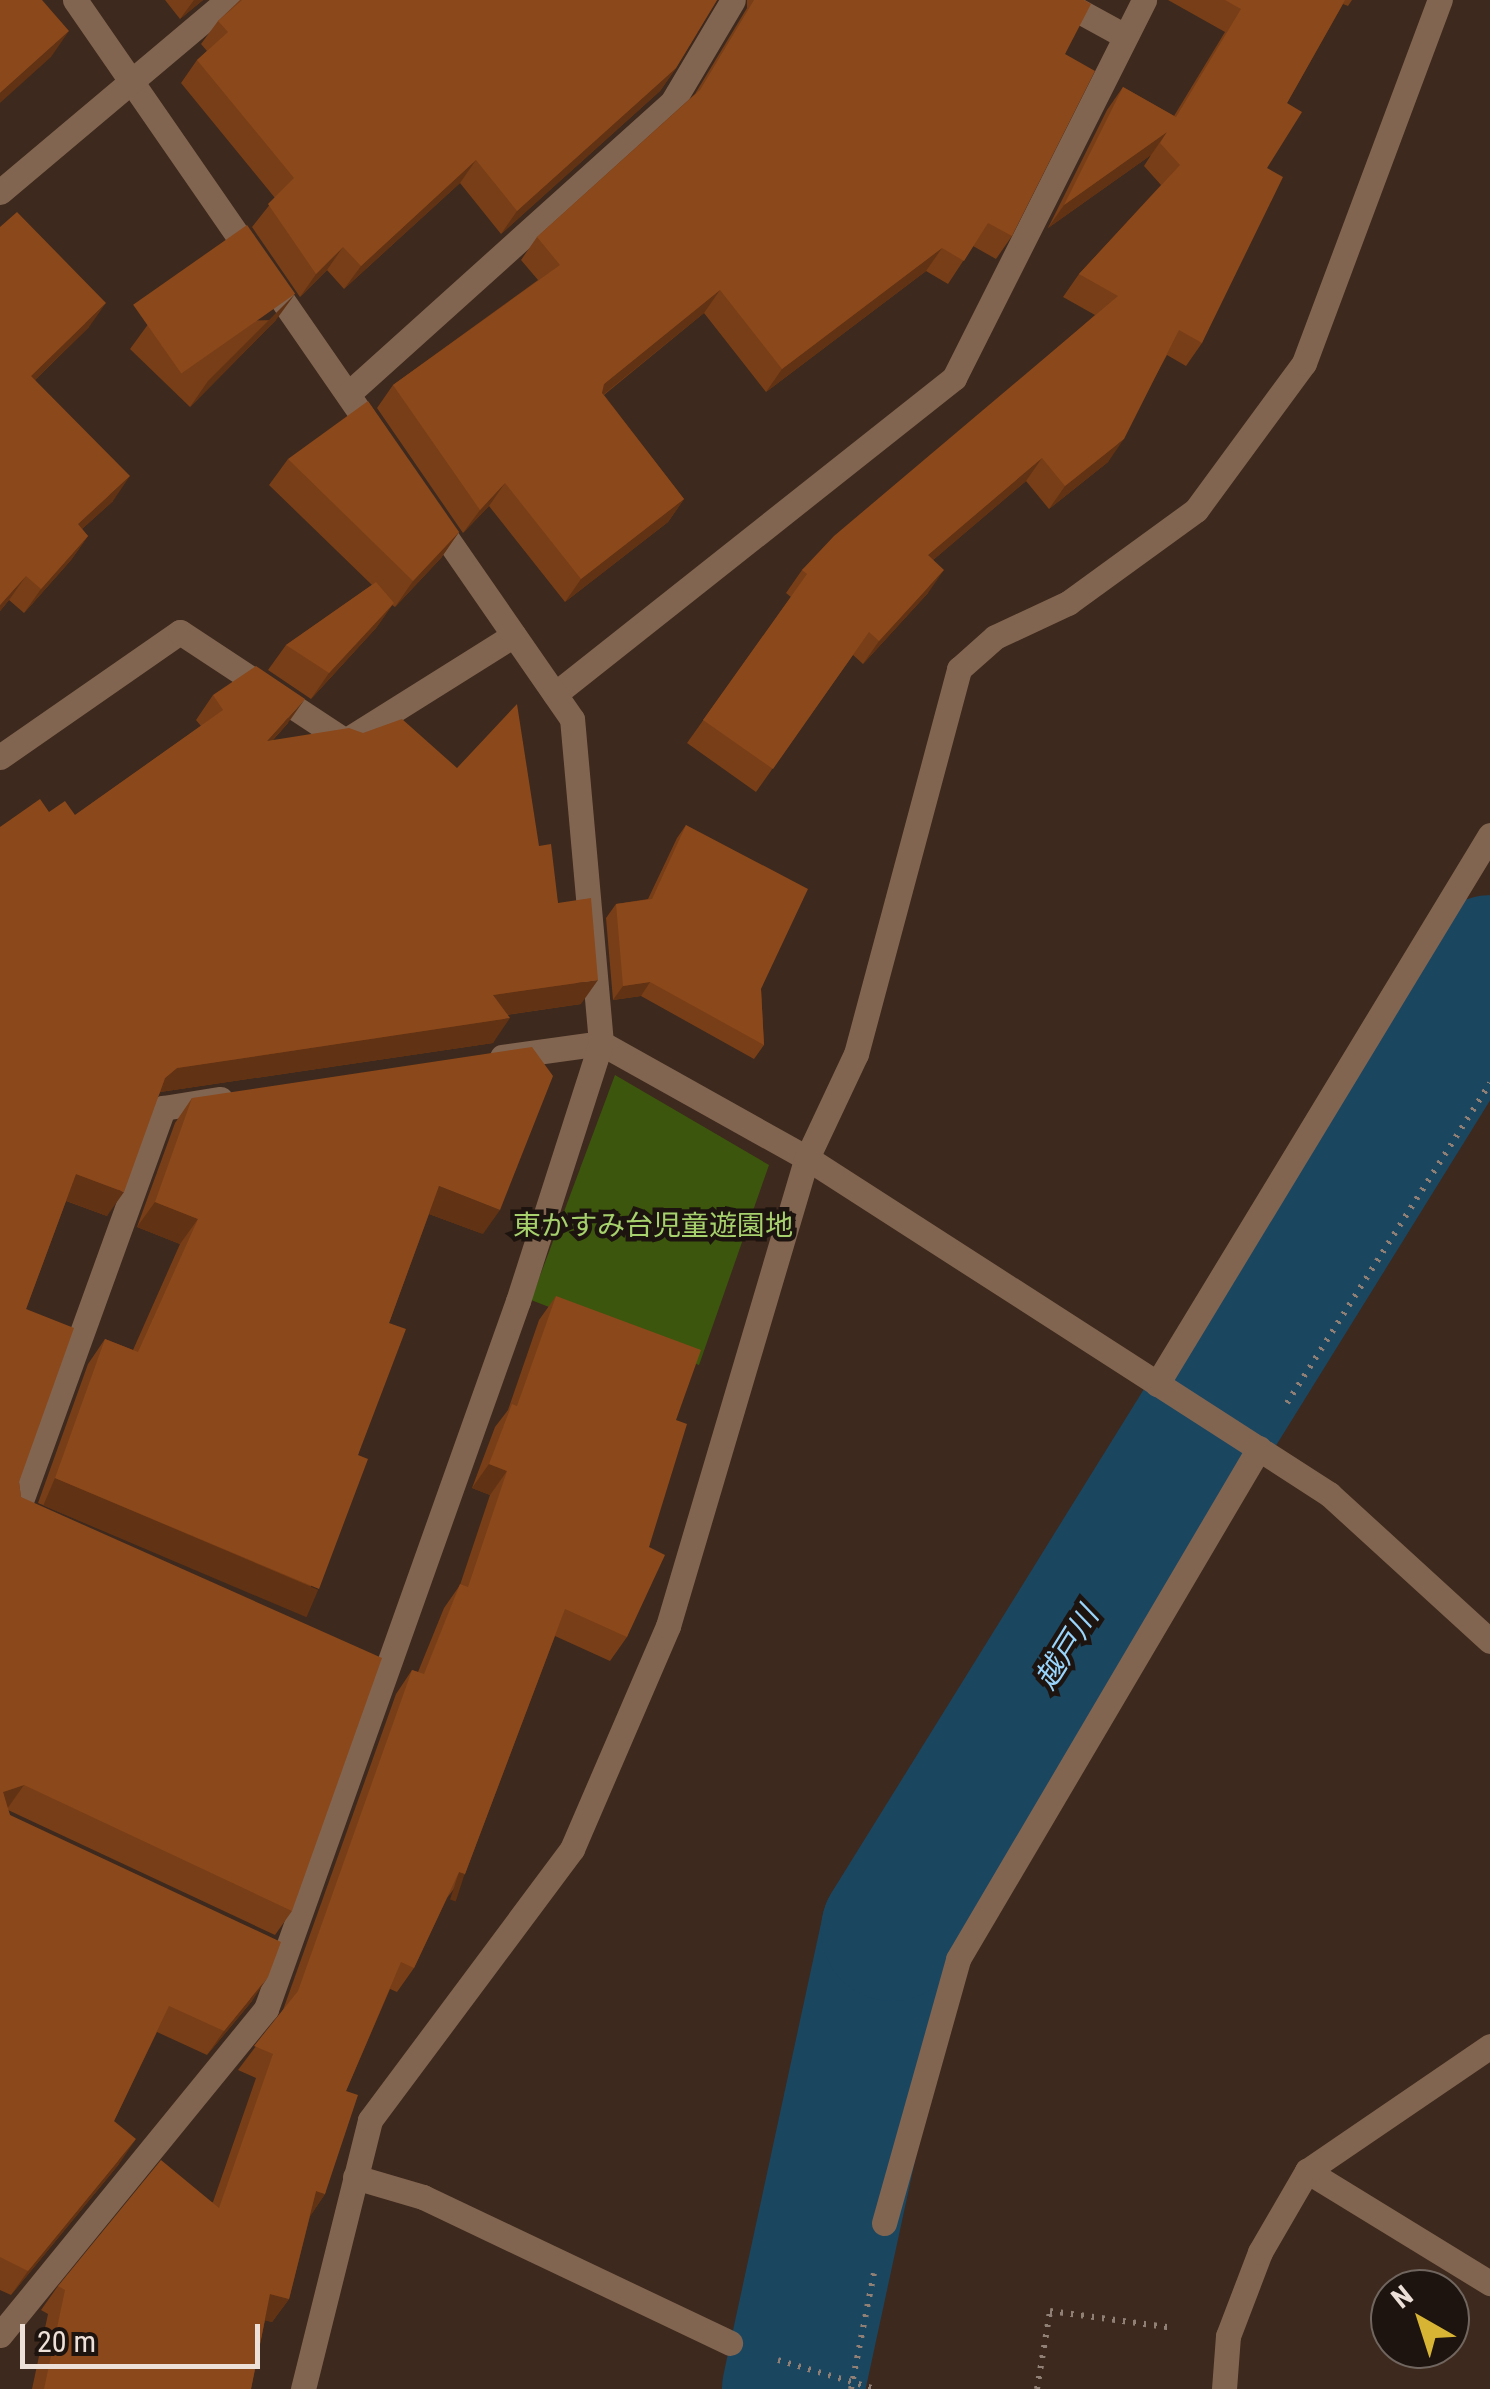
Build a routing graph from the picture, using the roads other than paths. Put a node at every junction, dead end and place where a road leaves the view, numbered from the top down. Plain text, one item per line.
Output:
1 (75, 0) edge
2 (228, 0) edge
3 (734, 0) edge
4 (1059, 0) edge
5 (1144, 0) edge
6 (1440, 0) edge
7 (1125, 36) junction
8 (130, 79) junction
9 (0, 192) edge
10 (348, 394) junction
11 (392, 458) edge
12 (414, 490) edge
13 (514, 635) junction
14 (555, 694) junction
15 (0, 758) edge
16 (1490, 835) edge
17 (602, 1042) junction
18 (468, 1062) edge
19 (239, 1096) edge
20 (808, 1158) junction
21 (1157, 1384) junction
22 (1258, 1448) junction
23 (52, 1527) edge
24 (1490, 1641) edge
25 (1490, 2046) edge
26 (1307, 2172) junction
27 (355, 2177) junction
28 (884, 2224) road end
29 (1490, 2284) edge
30 (0, 2335) edge
31 (730, 2343) road end
32 (303, 2389) edge
33 (1224, 2389) edge

1 - 8 street
2 - 8 street
3 - 10 street
4 - 7 street
5 - 7 street
6 - 20 street
7 - 14 street
8 - 9 street
8 - 10 street
10 - 11 street
12 - 13 street
13 - 14 street
13 - 15 street
14 - 17 street
16 - 21 street
17 - 18 street
17 - 20 street
17 - 30 street
19 - 23 street
20 - 21 street
20 - 27 street
21 - 22 street
22 - 24 street
22 - 28 street
25 - 26 street
26 - 29 street
26 - 33 street
27 - 31 street
27 - 32 street

